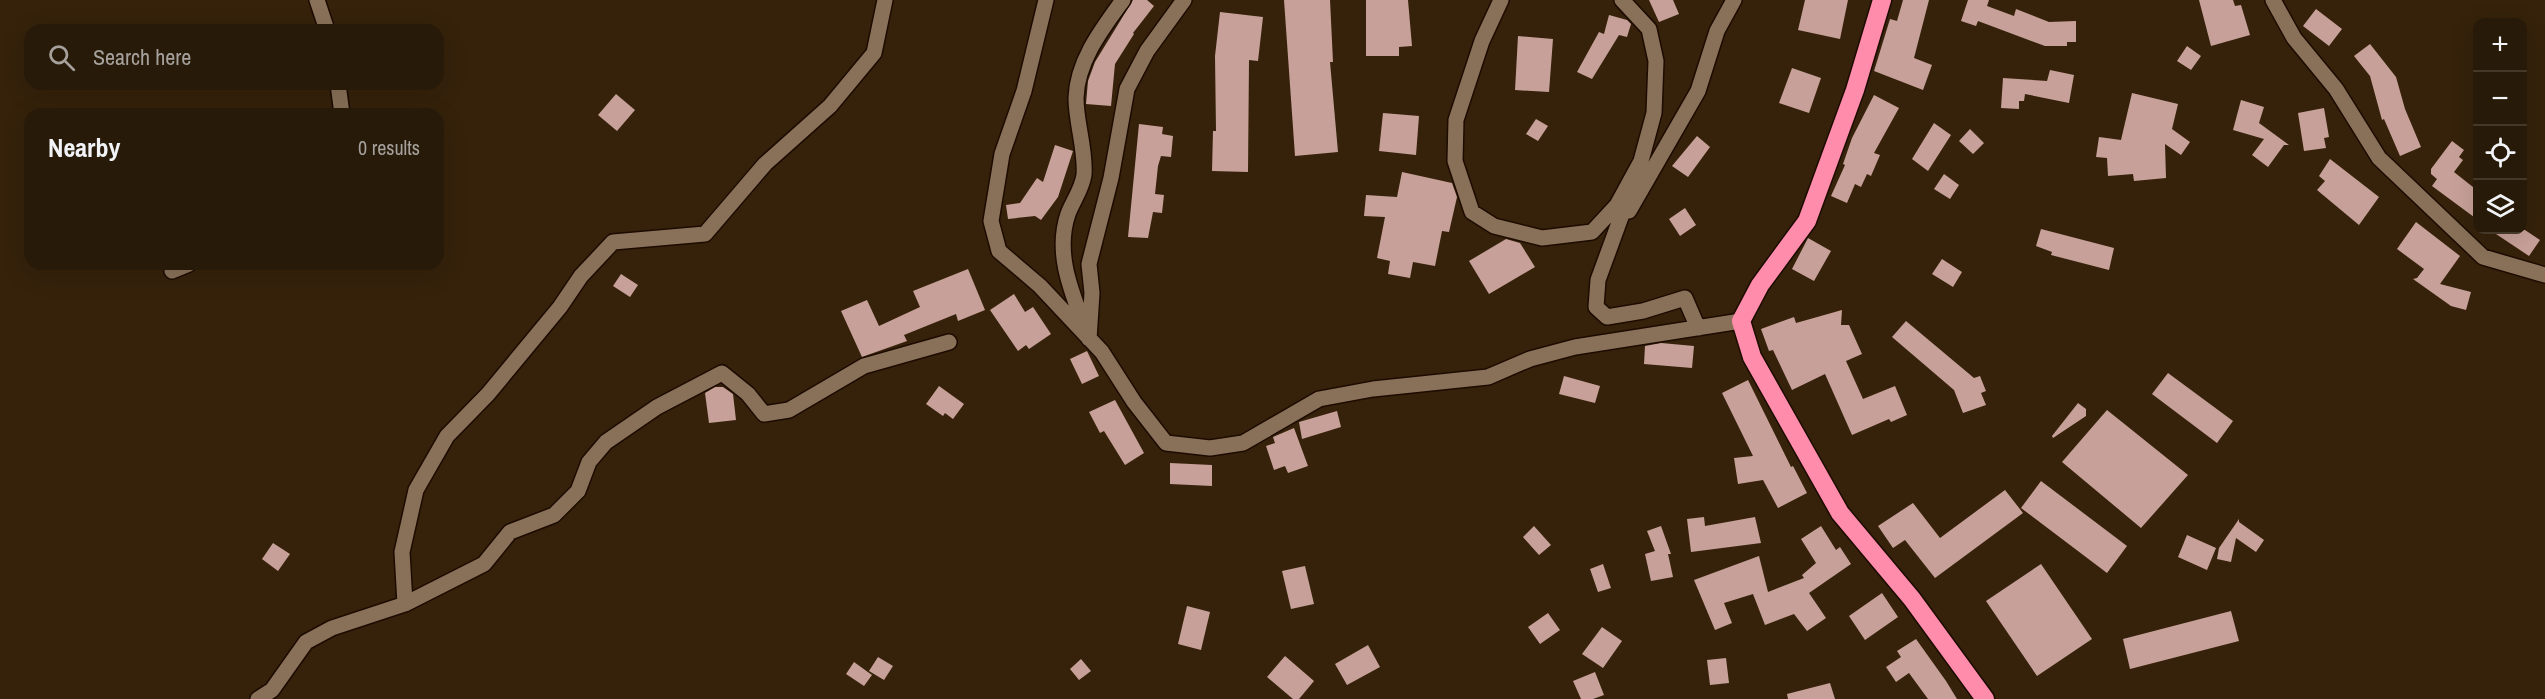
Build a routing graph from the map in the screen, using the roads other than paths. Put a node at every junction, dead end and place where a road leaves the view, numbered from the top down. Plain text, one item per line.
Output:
1 (317, 0) edge
2 (885, 0) edge
3 (1046, 0) edge
4 (1123, 0) edge
5 (1184, 0) edge
6 (1501, 0) edge
7 (1622, 0) edge
8 (1734, 0) edge
9 (1882, 0) edge
10 (2273, 0) edge
11 (325, 24) edge
12 (339, 90) edge
13 (341, 108) edge
14 (1641, 161) junction
15 (1613, 239) junction
16 (2545, 275) edge
17 (1741, 321) junction
18 (1698, 328) junction
19 (1089, 339) junction
20 (949, 342) dead end
21 (405, 604) junction
22 (258, 699) edge
23 (1985, 699) edge

1 - 11 street
2 - 21 street
3 - 19 street
4 - 19 street
5 - 19 street
6 - 14 street
7 - 14 street
8 - 15 street
9 - 17 highway
10 - 16 street
12 - 13 street
14 - 15 street
15 - 18 street
17 - 18 street
17 - 23 highway
18 - 19 street
20 - 21 street
21 - 22 street

